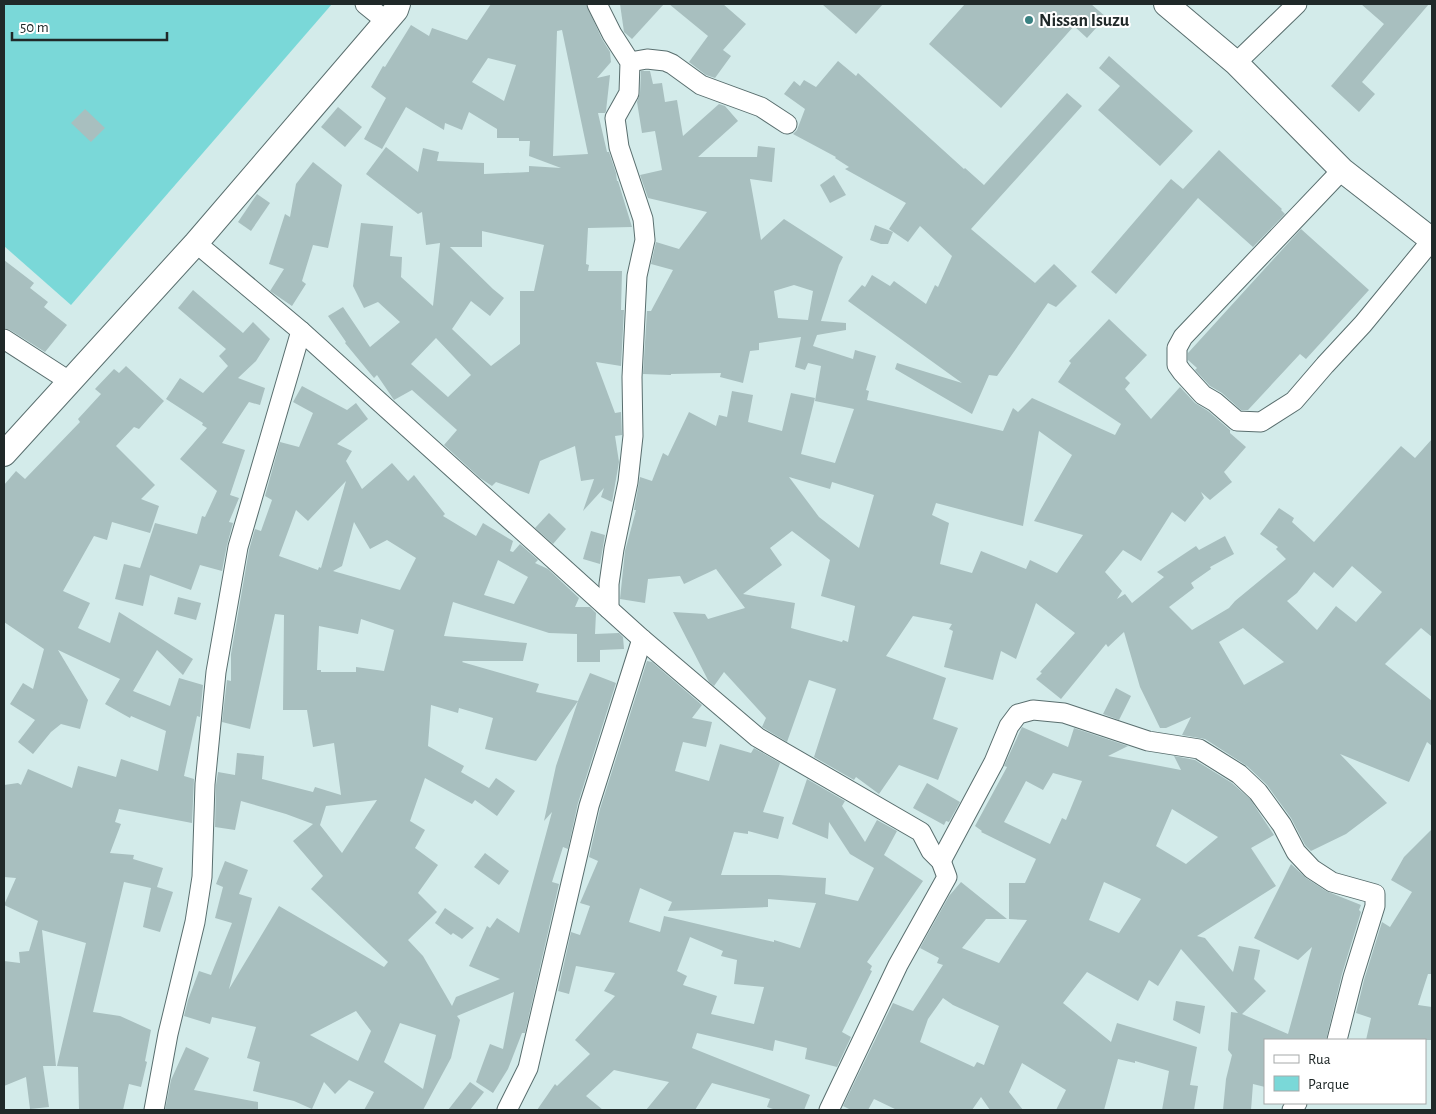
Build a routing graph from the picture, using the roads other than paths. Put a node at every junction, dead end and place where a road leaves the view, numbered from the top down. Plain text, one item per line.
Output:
1 (365, 4) edge
2 (597, 4) edge
3 (1166, 4) edge
4 (1297, 4) edge
5 (395, 10) edge
6 (630, 62) junction
7 (1236, 63) junction
8 (787, 124) dead end
9 (1342, 170) junction
10 (1432, 240) edge
11 (196, 243) junction
12 (301, 331) junction
13 (4, 339) edge
14 (69, 381) junction
15 (4, 454) edge
16 (609, 609) junction
17 (642, 639) junction
18 (941, 861) junction
19 (1337, 1039) edge
20 (154, 1110) edge
21 (507, 1110) edge
22 (829, 1110) edge

1 - 5 street
2 - 6 street
3 - 7 street
4 - 7 street
5 - 11 street
6 - 8 street
6 - 16 street
7 - 9 street
9 - 10 street
9 - 10 street
11 - 12 street
11 - 14 street
12 - 16 street
12 - 20 street
13 - 14 street
14 - 15 street
16 - 17 street
17 - 18 street
17 - 21 street
18 - 19 street
18 - 22 street

